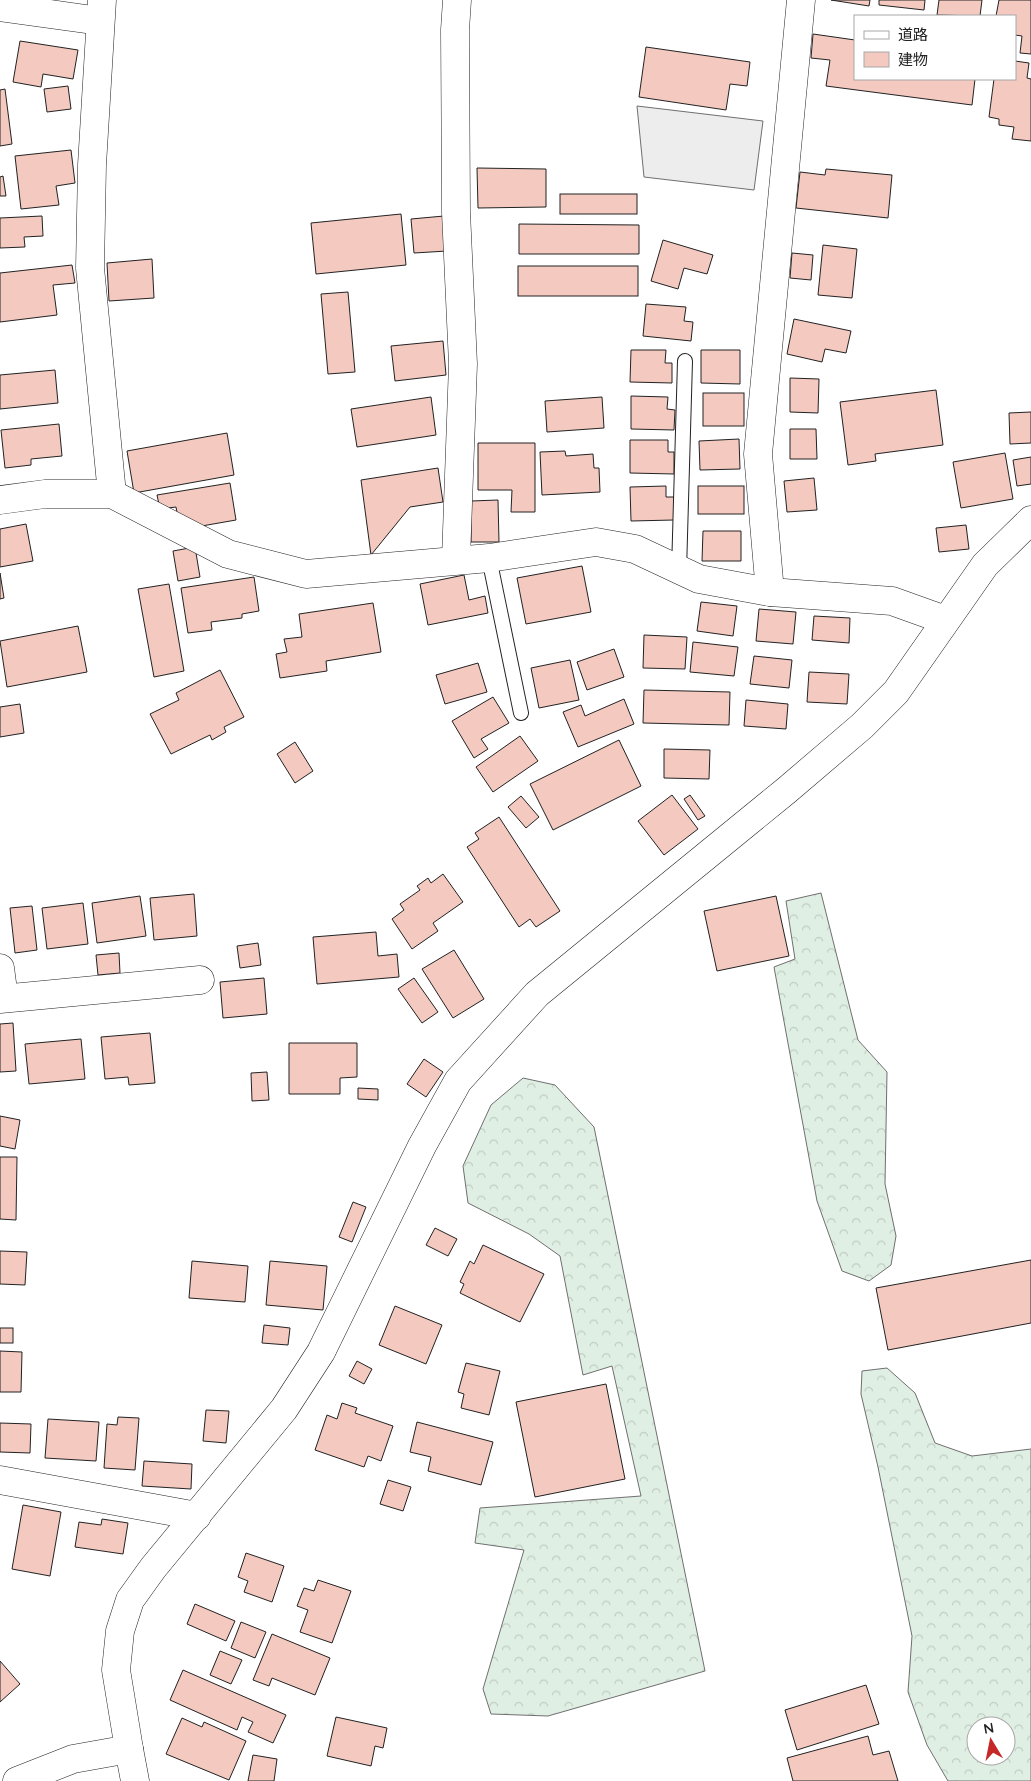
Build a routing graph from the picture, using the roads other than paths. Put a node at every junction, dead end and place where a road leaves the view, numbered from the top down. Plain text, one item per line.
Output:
1 (457, 0) edge
2 (801, 0) edge
3 (0, 7) edge
4 (101, 10) edge
5 (685, 361) dead end
6 (112, 494) junction
7 (0, 500) edge
8 (1031, 520) edge
9 (489, 558) junction
10 (456, 559) junction
11 (679, 571) junction
12 (770, 592) junction
13 (945, 620) junction
14 (521, 713) dead end
15 (0, 968) edge
16 (200, 980) dead end
17 (2, 998) edge
18 (0, 1480) edge
19 (197, 1516) junction
20 (129, 1749) junction
21 (17, 1781) edge
22 (135, 1781) edge

1 - 10 street
2 - 12 street
3 - 4 street
4 - 6 street
5 - 11 lane
6 - 7 street
6 - 10 street
8 - 13 street
9 - 10 street
9 - 11 street
9 - 14 lane
11 - 12 street
12 - 13 street
13 - 19 street
15 - 17 street
16 - 17 street
18 - 19 street
19 - 20 street
20 - 21 street
20 - 22 street

